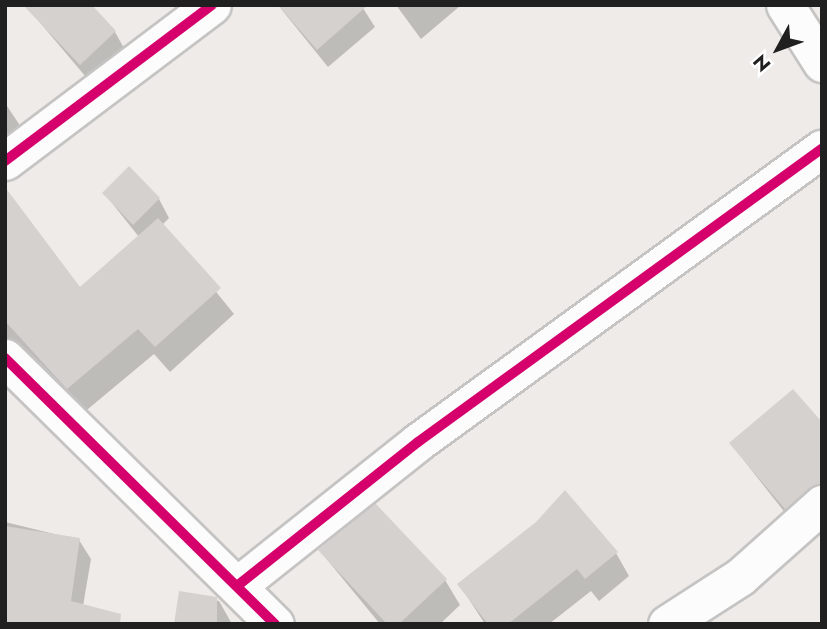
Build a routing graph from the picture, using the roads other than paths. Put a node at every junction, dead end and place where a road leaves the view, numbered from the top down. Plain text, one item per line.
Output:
1 (212, 5) edge
2 (785, 5) edge
3 (822, 63) edge
4 (822, 149) edge
5 (5, 161) edge
6 (5, 358) edge
7 (822, 505) edge
8 (237, 586) junction
9 (275, 624) edge
10 (667, 624) edge

1 - 5 street
2 - 3 street
4 - 8 street
6 - 8 street
7 - 10 street
8 - 9 street

